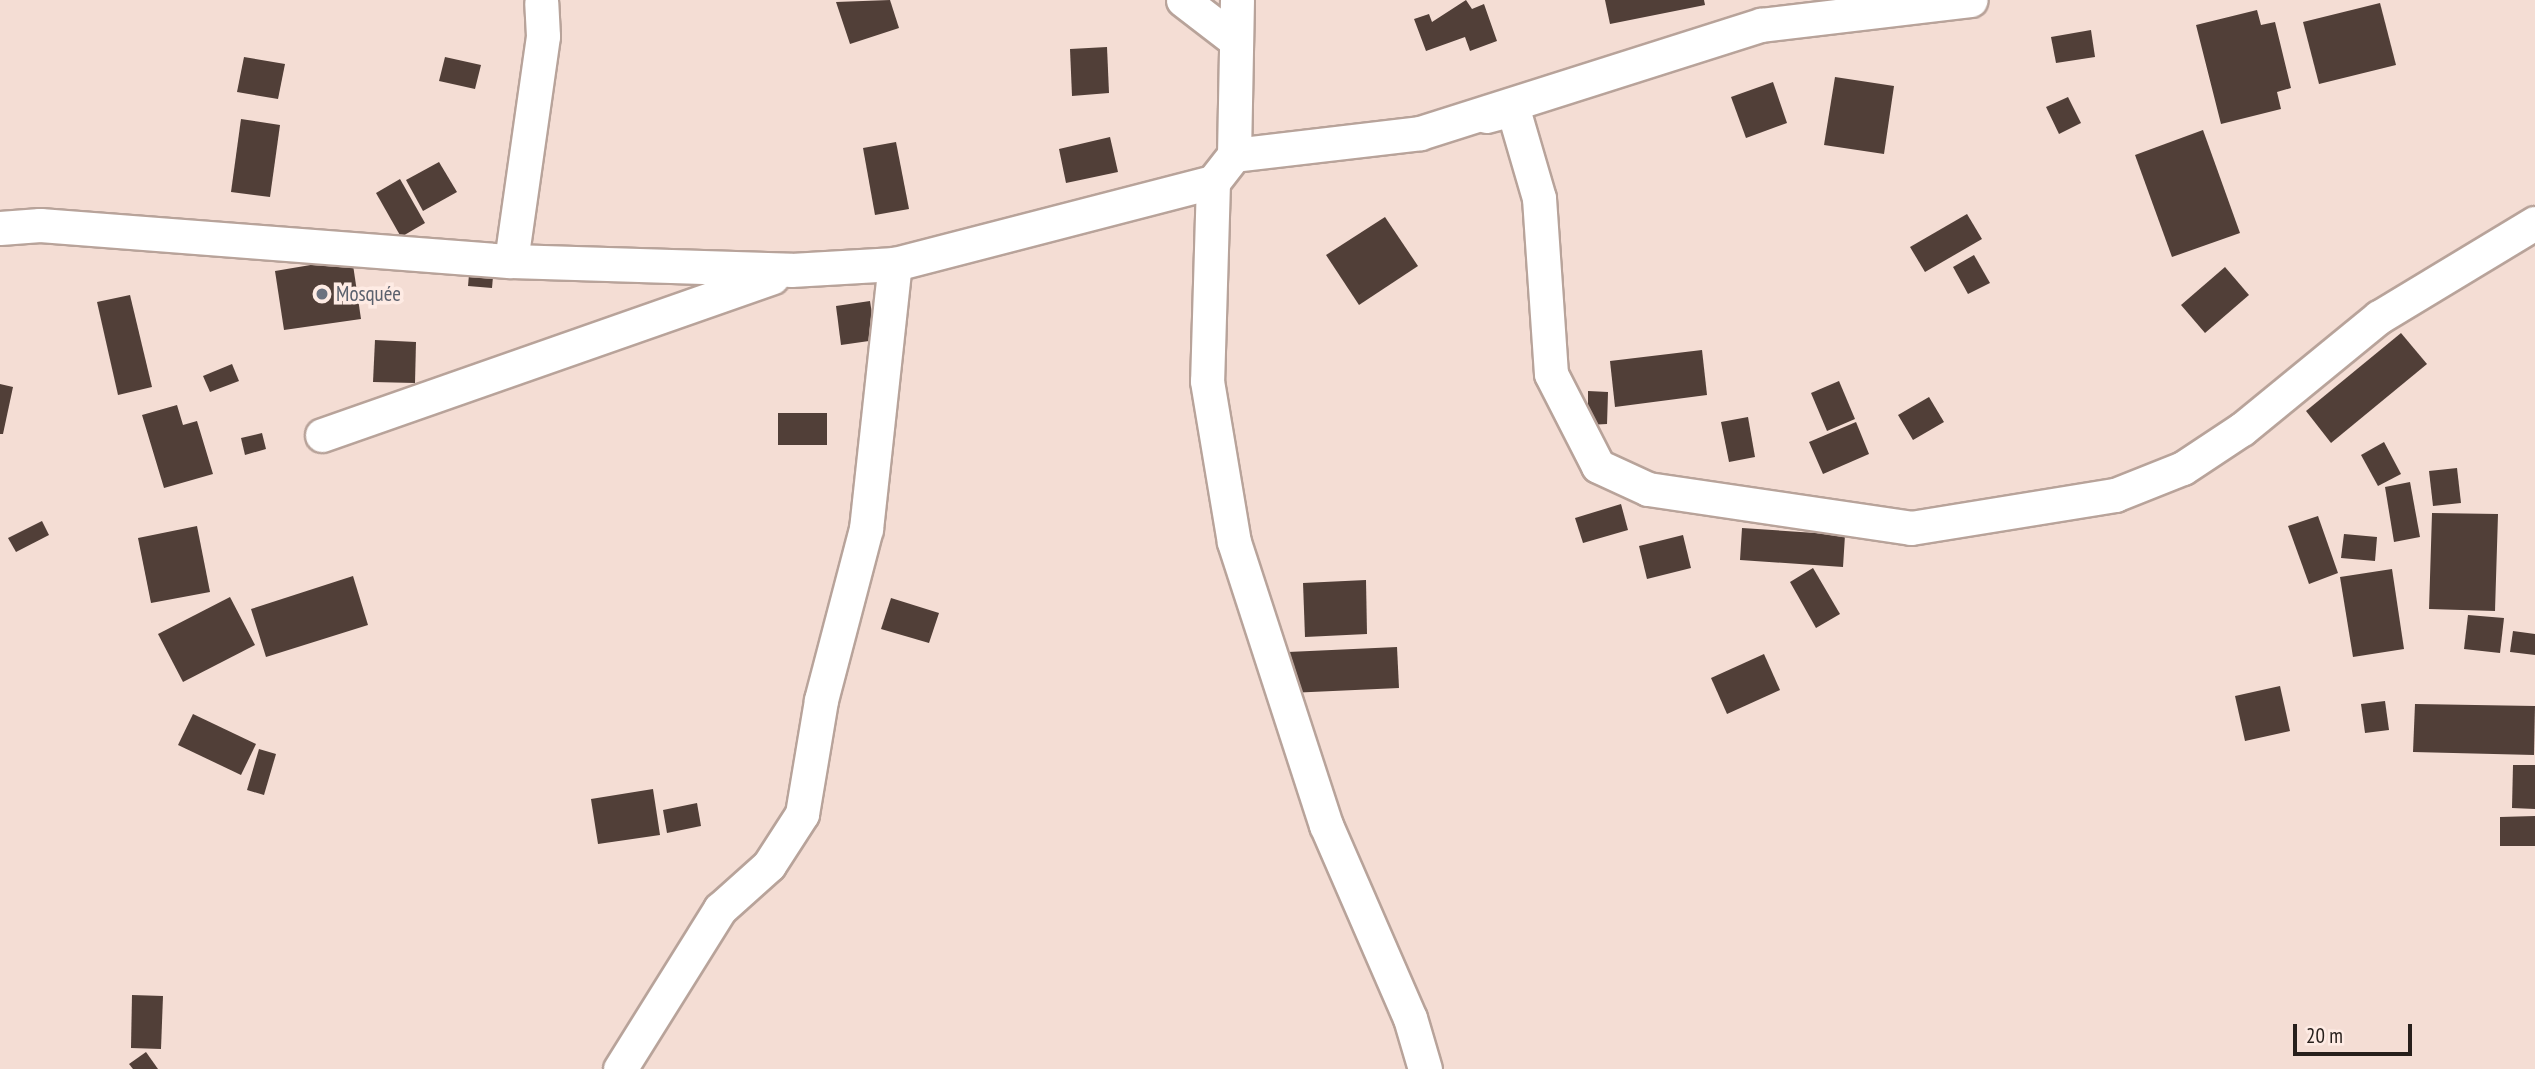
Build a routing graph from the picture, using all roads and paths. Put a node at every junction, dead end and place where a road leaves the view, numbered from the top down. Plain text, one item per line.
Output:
1 (1183, 0) edge
2 (1237, 0) edge
3 (1971, 0) edge
4 (541, 3) dead end
5 (1235, 40) junction
6 (1420, 133) junction
7 (1234, 155) junction
8 (1213, 182) junction
9 (2535, 223) edge
10 (0, 228) edge
11 (511, 261) junction
12 (895, 264) junction
13 (791, 271) junction
14 (322, 435) dead end
15 (620, 1069) edge
16 (1425, 1069) edge

1 - 5 street
2 - 5 street
3 - 6 street
4 - 11 street
5 - 7 street
6 - 7 street
6 - 9 street
7 - 8 street
8 - 12 street
8 - 16 street
10 - 11 street
11 - 13 street
12 - 13 street
12 - 15 street
13 - 14 street

